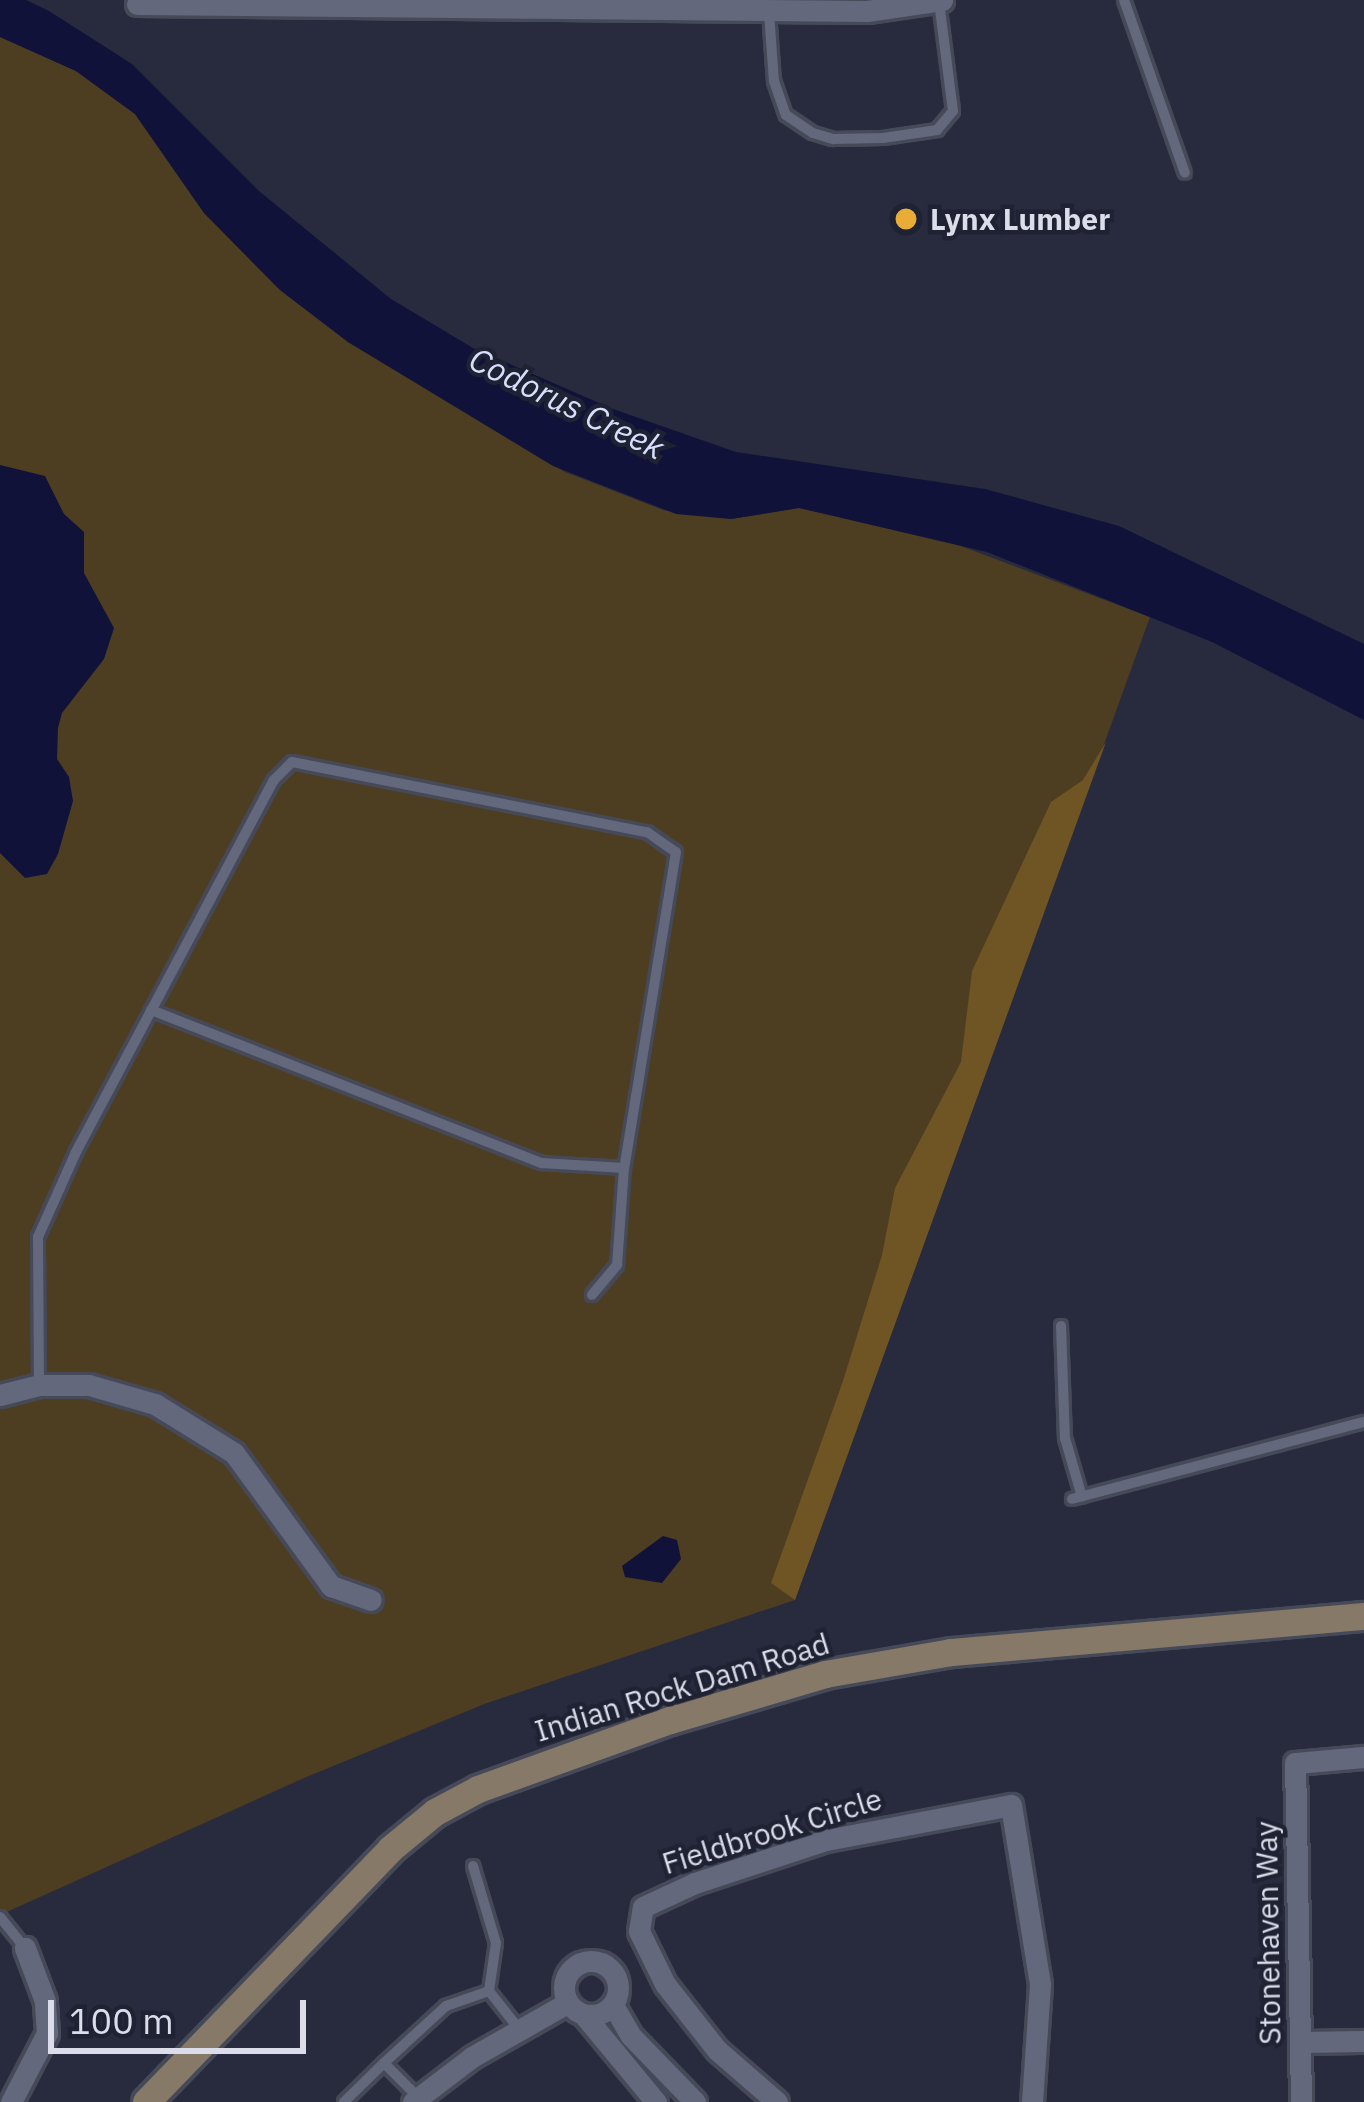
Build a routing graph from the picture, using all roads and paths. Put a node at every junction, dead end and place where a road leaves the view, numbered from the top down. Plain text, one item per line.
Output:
1 (941, 0) edge
2 (1124, 0) edge
3 (137, 4) dead end
4 (769, 12) junction
5 (1185, 173) dead end
6 (152, 1010) junction
7 (624, 1168) junction
8 (592, 1295) dead end
9 (1061, 1326) dead end
10 (39, 1385) junction
11 (0, 1395) edge
12 (1364, 1422) edge
13 (371, 1600) dead end
14 (1364, 1616) edge
15 (1364, 1757) edge
16 (472, 1866) dead end
17 (0, 1917) edge
18 (25, 1948) joint
19 (489, 1991) junction
20 (613, 2005) junction
21 (575, 2009) junction
22 (519, 2030) junction
23 (1364, 2041) edge
24 (1300, 2042) junction
25 (384, 2063) junction
26 (415, 2100) edge
27 (11, 2102) edge
28 (146, 2102) edge
29 (344, 2102) edge
30 (656, 2102) edge
31 (695, 2102) edge
32 (776, 2102) edge
33 (1032, 2102) edge
34 (1301, 2102) edge

1 - 4 street
1 - 4 lane
2 - 5 lane
3 - 4 street
6 - 7 lane
6 - 7 lane
6 - 10 lane
7 - 8 lane
9 - 12 lane
10 - 11 street
10 - 13 street
14 - 28 street, Indian Rock Dam Road
15 - 24 street, Stonehaven Way
16 - 19 lane
17 - 18 lane
18 - 27 street
19 - 22 lane
19 - 25 lane
20 - 21 street
20 - 21 street
20 - 31 street
21 - 22 street
21 - 30 street
22 - 26 street
23 - 24 street
24 - 34 street, Stonehaven Way
25 - 26 lane
25 - 29 lane
32 - 33 street, Fieldbrook Circle

